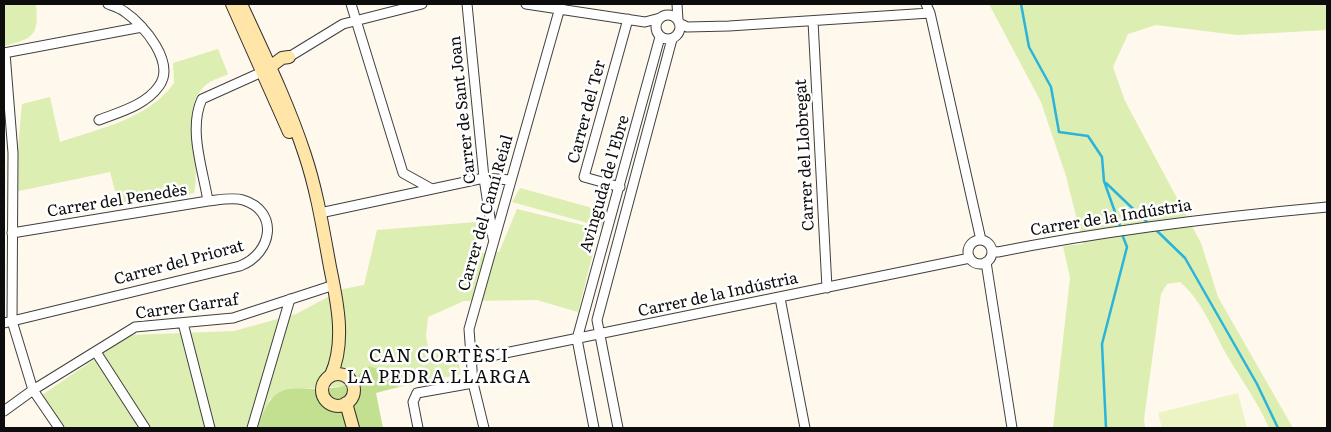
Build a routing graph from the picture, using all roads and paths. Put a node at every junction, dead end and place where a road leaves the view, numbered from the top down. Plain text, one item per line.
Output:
1 (108, 4) edge
2 (232, 4) edge
3 (241, 4) edge
4 (351, 4) edge
5 (422, 4) edge
6 (467, 4) edge
7 (526, 4) edge
8 (677, 4) edge
9 (926, 4) edge
10 (560, 6) edge
11 (930, 13) junction
12 (664, 16) junction
13 (357, 19) junction
14 (628, 19) junction
15 (813, 20) junction
16 (645, 22) junction
17 (681, 25) junction
18 (142, 27) junction
19 (254, 32) junction
20 (658, 34) junction
21 (672, 39) junction
22 (5, 53) edge
23 (286, 57) junction
24 (266, 69) junction
25 (277, 83) junction
26 (99, 120) dead end
27 (309, 169) junction
28 (484, 178) junction
29 (511, 180) junction
30 (620, 187) junction
31 (430, 188) junction
32 (208, 201) junction
33 (1327, 207) edge
34 (320, 213) junction
35 (12, 233) junction
36 (980, 240) junction
37 (494, 243) junction
38 (992, 251) junction
39 (970, 258) junction
40 (986, 262) junction
41 (334, 285) junction
42 (827, 288) junction
43 (780, 298) junction
44 (290, 299) junction
45 (8, 322) edge
46 (182, 323) junction
47 (599, 335) junction
48 (578, 339) junction
49 (96, 352) junction
50 (471, 360) junction
51 (337, 375) junction
52 (473, 383) junction
53 (33, 390) junction
54 (343, 407) junction
55 (4, 411) edge
56 (59, 428) edge
57 (146, 428) edge
58 (210, 428) edge
59 (252, 428) edge
60 (352, 428) edge
61 (418, 428) edge
62 (484, 428) edge
63 (594, 428) edge
64 (618, 428) edge
65 (805, 428) edge
66 (1012, 428) edge

1 - 18 street
2 - 24 street
3 - 19 street
3 - 24 street
4 - 13 street
5 - 13 street
6 - 28 street, Carrer de Sant Joan
7 - 10 street
8 - 12 street, Avinguda de l'Ebre
8 - 17 street, Avinguda de l'Ebre
9 - 11 street
10 - 14 street
10 - 29 street, Carrer del Camí Reial
11 - 15 street
11 - 36 street
12 - 16 street
12 - 17 street
12 - 20 street, Avinguda de l'Ebre
13 - 23 street
13 - 31 street
14 - 16 street
14 - 30 street, Carrer del Ter
15 - 17 street
15 - 42 street, Carrer del Llobregat
16 - 20 street
17 - 21 street
18 - 22 street
18 - 26 street
19 - 23 street
19 - 24 street
20 - 21 street
20 - 30 street, Avinguda de l'Ebre
21 - 47 street, Avinguda de l'Ebre
22 - 35 street
23 - 24 street
23 - 25 street
24 - 25 street
24 - 27 street
24 - 32 street, Carrer del Penedès
25 - 27 street
27 - 34 street
28 - 29 street
28 - 31 street
28 - 37 street, Carrer de Sant Joan
29 - 37 street, Carrer del Camí Reial
30 - 48 street, Avinguda de l'Ebre
31 - 34 street
32 - 35 street, Carrer del Penedès
32 - 45 street, Carrer del Priorat
33 - 38 street, Carrer de la Indústria
34 - 41 street
35 - 45 street
36 - 38 street
36 - 39 street
37 - 50 street, Carrer del Camí Reial
38 - 40 street
39 - 40 street
39 - 42 street, Carrer de la Indústria
40 - 66 street
41 - 44 street, Carrer Garraf
41 - 51 street
42 - 43 street, Carrer de la Indústria
43 - 47 street, Carrer de la Indústria
43 - 65 street
44 - 46 street, Carrer Garraf
44 - 59 street
45 - 53 street
46 - 49 street, Carrer Garraf
46 - 58 street
47 - 48 street, Carrer de la Indústria
47 - 64 street, Avinguda de l'Ebre
48 - 50 street, Carrer de la Indústria
48 - 63 street
49 - 53 street, Carrer Garraf
49 - 57 street
50 - 52 street, Carrer del Camí Reial
51 - 54 street
51 - 54 street
52 - 61 street
52 - 62 street, Carrer del Camí Reial
53 - 55 street, Carrer Garraf
53 - 56 street
54 - 60 street

